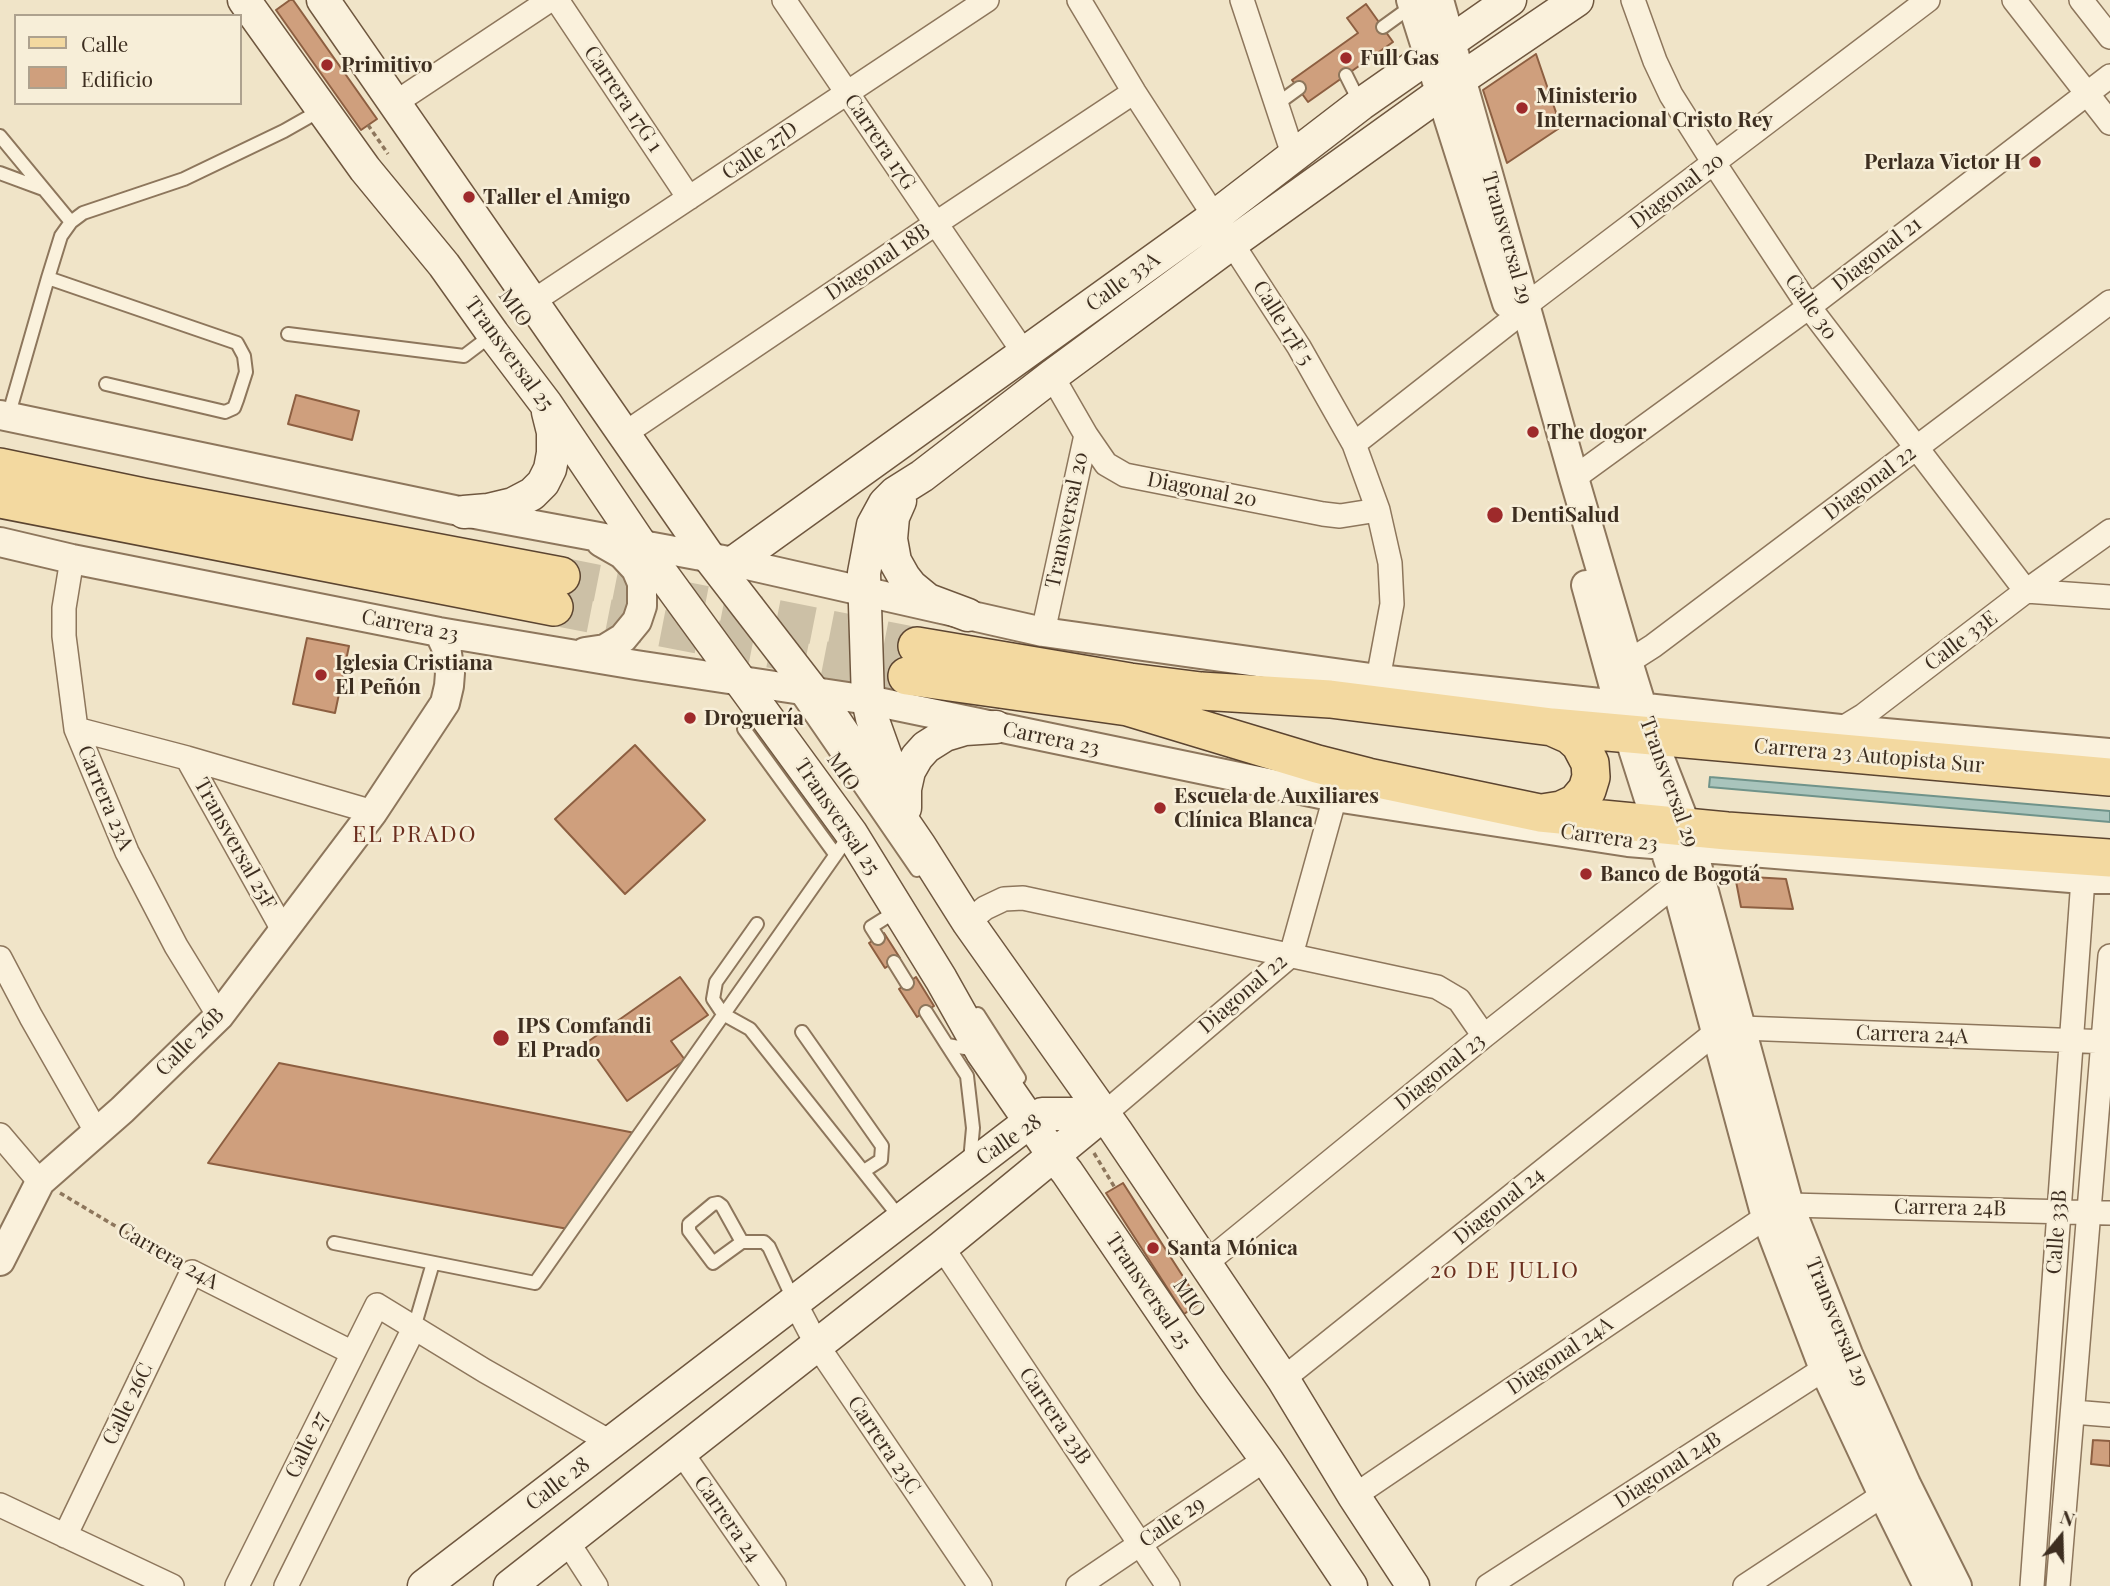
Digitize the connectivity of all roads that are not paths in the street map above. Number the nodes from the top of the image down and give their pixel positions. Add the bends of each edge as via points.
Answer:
1 (308, 0) edge
2 (323, 0) edge
3 (550, 0) edge
4 (557, 0) edge
5 (784, 0) edge
6 (987, 0) edge
7 (1079, 0) edge
8 (1242, 0) edge
9 (1510, 0) edge
10 (1577, 0) edge
11 (1633, 0) edge
12 (1928, 0) edge
13 (2014, 0) edge
14 (2081, 0) edge
15 (248, 2) edge
16 (1421, 2) edge
17 (1383, 27) dead end
18 (2110, 37) edge
19 (1439, 48) junction
20 (1346, 75) dead end
21 (2110, 76) edge
22 (368, 87) dead end
23 (1451, 87) junction
24 (1298, 88) dead end
25 (847, 92) junction
26 (1135, 92) junction
27 (2087, 92) junction
28 (395, 103) junction
29 (1277, 104) junction
30 (1361, 104) junction
31 (321, 110) junction
32 (2110, 123) edge
33 (0, 136) edge
34 (1293, 154) junction
35 (1714, 163) junction
36 (0, 173) edge
37 (44, 189) junction
38 (689, 198) junction
39 (1214, 217) junction
40 (71, 222) junction
41 (935, 224) junction
42 (1232, 243) junction
43 (490, 264) dead end
44 (48, 278) junction
45 (475, 287) dead end
46 (532, 302) junction
47 (2110, 302) edge
48 (1810, 307) junction
49 (1519, 313) junction
50 (288, 334) dead end
51 (493, 334) junction
52 (1024, 353) junction
53 (528, 359) dead end
54 (1052, 376) junction
55 (106, 384) dead end
56 (546, 404) junction
57 (4, 416) edge
58 (624, 434) junction
59 (1086, 435) junction
60 (1354, 443) junction
61 (1916, 449) junction
62 (0, 467) edge
63 (607, 471) dead end
64 (922, 476) junction
65 (1574, 478) junction
66 (0, 499) edge
67 (1378, 510) junction
68 (141, 511) junction
69 (464, 512) junction
70 (2110, 531) edge
71 (576, 533) junction
72 (0, 542) edge
73 (680, 552) junction
74 (72, 559) junction
75 (864, 591) junction
76 (2026, 591) junction
77 (558, 592) tunnel mouth
78 (2110, 597) edge
79 (968, 615) junction
80 (717, 627) dead end
81 (439, 632) junction
82 (1043, 632) junction
83 (754, 637) dead end
84 (558, 652) junction
85 (1628, 662) junction
86 (1378, 679) junction
87 (749, 682) junction
88 (798, 687) junction
89 (868, 700) junction
90 (1635, 721) junction
91 (996, 727) junction
92 (1552, 727) junction
93 (76, 729) junction
94 (744, 729) dead end
95 (1840, 729) junction
96 (1811, 751) junction
97 (2110, 753) edge
98 (187, 758) junction
99 (2110, 777) edge
100 (1335, 797) junction
101 (373, 812) junction
102 (905, 813) junction
103 (1541, 813) junction
104 (1675, 835) junction
105 (843, 844) junction
106 (920, 846) junction
107 (2101, 872) edge
108 (1676, 884) junction
109 (927, 885) dead end
110 (899, 910) junction
111 (968, 922) junction
112 (757, 924) dead end
113 (283, 930) junction
114 (878, 937) dead end
115 (1291, 955) junction
116 (2110, 956) edge
117 (0, 958) edge
118 (894, 962) dead end
119 (907, 983) dead end
120 (960, 986) dead end
121 (967, 998) dead end
122 (926, 1012) dead end
123 (723, 1014) junction
124 (219, 1016) junction
125 (1742, 1028) junction
126 (802, 1032) dead end
127 (1715, 1033) junction
128 (1484, 1036) junction
129 (2071, 1041) junction
130 (2107, 1041) edge
131 (947, 1045) junction
132 (982, 1052) junction
133 (1056, 1069) dead end
134 (1062, 1127) junction
135 (96, 1131) junction
136 (0, 1135) edge
137 (970, 1167) junction
138 (864, 1171) junction
139 (1085, 1175) dead end
140 (40, 1182) junction
141 (1136, 1183) dead end
142 (2059, 1210) junction
143 (1777, 1211) junction
144 (2100, 1212) edge
145 (901, 1219) junction
146 (742, 1242) junction
147 (334, 1243) dead end
148 (942, 1247) junction
149 (0, 1261) edge
150 (433, 1263) junction
151 (1206, 1263) junction
152 (192, 1272) joint
153 (794, 1301) junction
154 (414, 1328) junction
155 (817, 1345) junction
156 (353, 1353) junction
157 (1848, 1354) junction
158 (1824, 1369) junction
159 (1283, 1380) junction
160 (2073, 1412) junction
161 (2110, 1415) edge
162 (612, 1443) junction
163 (681, 1452) junction
164 (1266, 1459) junction
165 (1883, 1495) junction
166 (1354, 1496) junction
167 (0, 1505) edge
168 (65, 1536) junction
169 (567, 1541) junction
170 (1139, 1544) junction
171 (172, 1586) edge
172 (237, 1586) edge
173 (286, 1586) edge
174 (424, 1586) edge
175 (510, 1586) edge
176 (596, 1586) edge
177 (774, 1586) edge
178 (980, 1586) edge
179 (1078, 1586) edge
180 (1168, 1586) edge
181 (1351, 1586) edge
182 (1365, 1586) edge
183 (1413, 1586) edge
184 (1488, 1586) edge
185 (1745, 1586) edge
186 (1928, 1586) edge
187 (1956, 1586) edge
188 (2032, 1586) edge
189 (2058, 1586) edge

1 - 22 lane
2 - 28 main road, Transversal 25
3 - 28 street
4 - 38 street, Carrera 17G 1
5 - 25 street, Carrera 17G
6 - 25 street, Calle 27D
7 - 26 street, Calle 17F 5
8 - 29 street
9 - 19 main road, Calle 33A
10 - 23 main road, Calle 33A
11 - 35 street, Calle 30 via 1671,95
12 - 35 street, Diagonal 20
13 - 27 street
14 - 18 street
15 - 31 main road, Transversal 25
15 - 45 lane, MIO
16 - 17 lane
16 - 19 street, Transversal 29
19 - 23 street, Transversal 29
19 - 30 main road, Calle 33A
20 - 30 lane
21 - 27 street, Diagonal 21
23 - 42 main road, Calle 33A
23 - 49 street, Transversal 29
24 - 29 lane
25 - 38 street, Calle 27D
25 - 41 street, Carrera 17G
26 - 39 street, Calle 17F 5
26 - 41 street, Diagonal 18B
27 - 32 street
27 - 48 street, Diagonal 21
28 - 46 main road, Transversal 25
29 - 34 street
30 - 34 main road, Calle 33A
31 - 40 lane via 184,179
31 - 51 main road, Transversal 25
33 - 37 lane
34 - 39 main road, Calle 33A
35 - 48 street, Calle 30
35 - 49 street, Diagonal 20
36 - 37 lane
37 - 40 lane
38 - 46 street, Calle 27D
39 - 42 street, Calle 17F 5
39 - 52 main road, Calle 33A
40 - 44 lane via 61,236
41 - 52 street, Carrera 17G
41 - 58 street, Diagonal 18B
42 - 54 main road, Calle 33A
42 - 60 street, Calle 17F 5
43 - 73 lane, MIO
44 - 55 lane via 237,344 244,356 246,372 237,400 234,408 225,412
44 - 57 lane
46 - 58 main road, Transversal 25
47 - 61 street, Diagonal 22
48 - 61 street, Calle 30
48 - 65 street, Diagonal 21
49 - 60 street, Diagonal 20
49 - 65 street, Transversal 29
49 - 90 street, Transversal 29
50 - 51 lane via 464,356
51 - 56 main road, Transversal 25
52 - 73 main road, Calle 33A
53 - 63 lane, MIO
54 - 59 street, Transversal 20
54 - 64 main road, Calle 33A
56 - 69 main road via 554,445 543,483 532,495 513,504
56 - 73 main road, Transversal 25
57 - 69 street, Carrera 23
58 - 73 main road, Transversal 25
59 - 67 street, Diagonal 20 via 1106,464 1125,475 1323,514
59 - 82 street, Transversal 20
60 - 67 street, Calle 17F 5
61 - 76 street, Calle 30
61 - 85 street, Diagonal 22
62 - 68 main road
64 - 75 main road, Calle 33A via 895,493 877,516
64 - 79 main road via 906,491 893,517 895,561 919,593
65 - 85 street, Transversal 29
66 - 68 main road
67 - 86 street, Calle 17F 5 via 1390,563 1392,604
68 - 77 main road
69 - 71 street, Carrera 23
70 - 76 street, Calle 33E
71 - 73 street, Carrera 23
71 - 84 street via 627,558 640,577 642,606 628,634 612,646
72 - 74 street, Carrera 23
73 - 75 street, Carrera 23
73 - 83 lane, MIO
73 - 87 main road, Transversal 25
73 - 88 main road, Transversal 25
74 - 81 street, Carrera 23
74 - 93 street, Carrera 23A via 64,636
75 - 79 street, Carrera 23
75 - 89 main road, Transversal 25
76 - 78 street
76 - 95 street, Calle 33E
79 - 82 street, Carrera 23
80 - 87 lane, MIO
81 - 84 street, Carrera 23
81 - 101 street, Calle 26B via 450,673 444,703
82 - 86 street, Carrera 23
84 - 87 street, Carrera 23
85 - 90 street, Transversal 29
86 - 90 street, Carrera 23
87 - 88 street, Carrera 23
87 - 105 main road, Transversal 25
87 - 120 lane, MIO via 857,825
88 - 89 street, Carrera 23
88 - 106 main road, Transversal 25
88 - 109 lane, MIO
89 - 91 street, Carrera 23
89 - 102 main road, Transversal 25
90 - 92 main road, Carrera 23
90 - 95 street, Carrera 23 via 1672,710
90 - 96 main road, Carrera 23 Autopista Sur
90 - 104 street, Transversal 29
91 - 100 street, Carrera 23
91 - 102 main road via 952,733 920,753 906,780
92 - 103 main road via 1580,744 1591,777 1576,803
92 - 103 main road, Carrera 23 via 1330,699 1200,691 912,661 1128,707 1355,774
93 - 98 street
93 - 124 street, Carrera 23A via 127,852
94 - 105 lane
95 - 96 street, Calle 33E
95 - 97 street, Carrera 23
96 - 99 main road, Carrera 23 Autopista Sur
98 - 101 street
98 - 113 street, Transversal 25F
100 - 104 street, Carrera 23 via 1614,840
100 - 115 street, Diagonal 22
101 - 113 street, Calle 26B
102 - 106 main road, Transversal 25
103 - 104 main road, Carrera 23
104 - 107 main road via 1727,831
104 - 108 street, Transversal 29
104 - 125 street, Transversal 29 via 1696,862
105 - 110 main road, Transversal 25
105 - 123 lane
106 - 111 main road, Transversal 25
107 - 129 street, Calle 33B
108 - 127 street, Transversal 29
108 - 128 street, Diagonal 23
110 - 114 lane via 871,927
110 - 132 main road, Transversal 25
111 - 115 street via 1004,899 1023,898
111 - 134 main road, Transversal 25
112 - 123 lane via 716,982 713,999
113 - 124 street, Calle 26B
115 - 128 street via 1437,987 1459,1000
115 - 134 street, Diagonal 22
116 - 130 street, Calle 33B
117 - 135 street
118 - 119 lane
121 - 134 lane
122 - 131 lane
123 - 138 lane via 750,1029
123 - 150 lane via 535,1283
124 - 135 street, Calle 26B
125 - 127 street, Carrera 24A
125 - 129 street, Carrera 24A
125 - 143 street, Transversal 29
126 - 138 lane via 882,1146 881,1160
127 - 143 street, Transversal 29
127 - 159 street, Diagonal 24
128 - 151 street, Diagonal 23
129 - 130 street, Carrera 24A
129 - 142 street, Calle 33B
130 - 144 street, Calle 33B
131 - 132 lane
131 - 137 lane via 967,1076 973,1128
132 - 134 main road, Transversal 25
133 - 134 lane
134 - 137 main road, Calle 28
134 - 141 lane
134 - 148 main road, Calle 28
134 - 151 main road, Transversal 25
134 - 164 main road, Transversal 25 via 1067,1172
135 - 140 street, Calle 26B
136 - 140 street
137 - 145 main road, Calle 28
138 - 145 lane
139 - 182 lane, MIO
140 - 149 street, Calle 26B
142 - 143 street, Carrera 24B
142 - 144 street, Carrera 24B
142 - 188 street, Calle 33B
143 - 157 street, Transversal 29
143 - 158 street, Transversal 29
143 - 166 street, Diagonal 24A
144 - 160 street, Calle 33B
145 - 153 main road, Calle 28
146 - 146 lane via 713,1264 688,1231 689,1224 718,1203
146 - 153 lane via 764,1242 769,1247
147 - 150 lane
148 - 155 main road, Calle 28
148 - 170 street, Carrera 23B
150 - 154 lane
151 - 159 main road, Transversal 25
152 - 156 street, Carrera 24A
152 - 168 street, Calle 26C
153 - 155 street, Carrera 23C
153 - 162 main road, Calle 28
154 - 156 street, Calle 27 via 377,1305
154 - 162 street
154 - 173 street, Calle 27
155 - 163 main road, Calle 28
155 - 178 street, Carrera 23C
156 - 172 street, Calle 27
157 - 158 street, Diagonal 24B
157 - 187 street, Transversal 29
158 - 165 street, Transversal 29
158 - 184 street, Diagonal 24B
159 - 166 main road, Transversal 25
160 - 161 street
160 - 189 street, Calle 33B
162 - 174 main road, Calle 28
163 - 169 main road, Calle 28
163 - 177 street, Carrera 24
164 - 170 street, Calle 29
164 - 181 main road, Transversal 25
165 - 185 street
165 - 186 street, Transversal 29
166 - 183 main road, Transversal 25
167 - 168 street
168 - 171 street
169 - 175 main road, Calle 28
169 - 176 street
170 - 179 street, Calle 29
170 - 180 street, Carrera 23B

